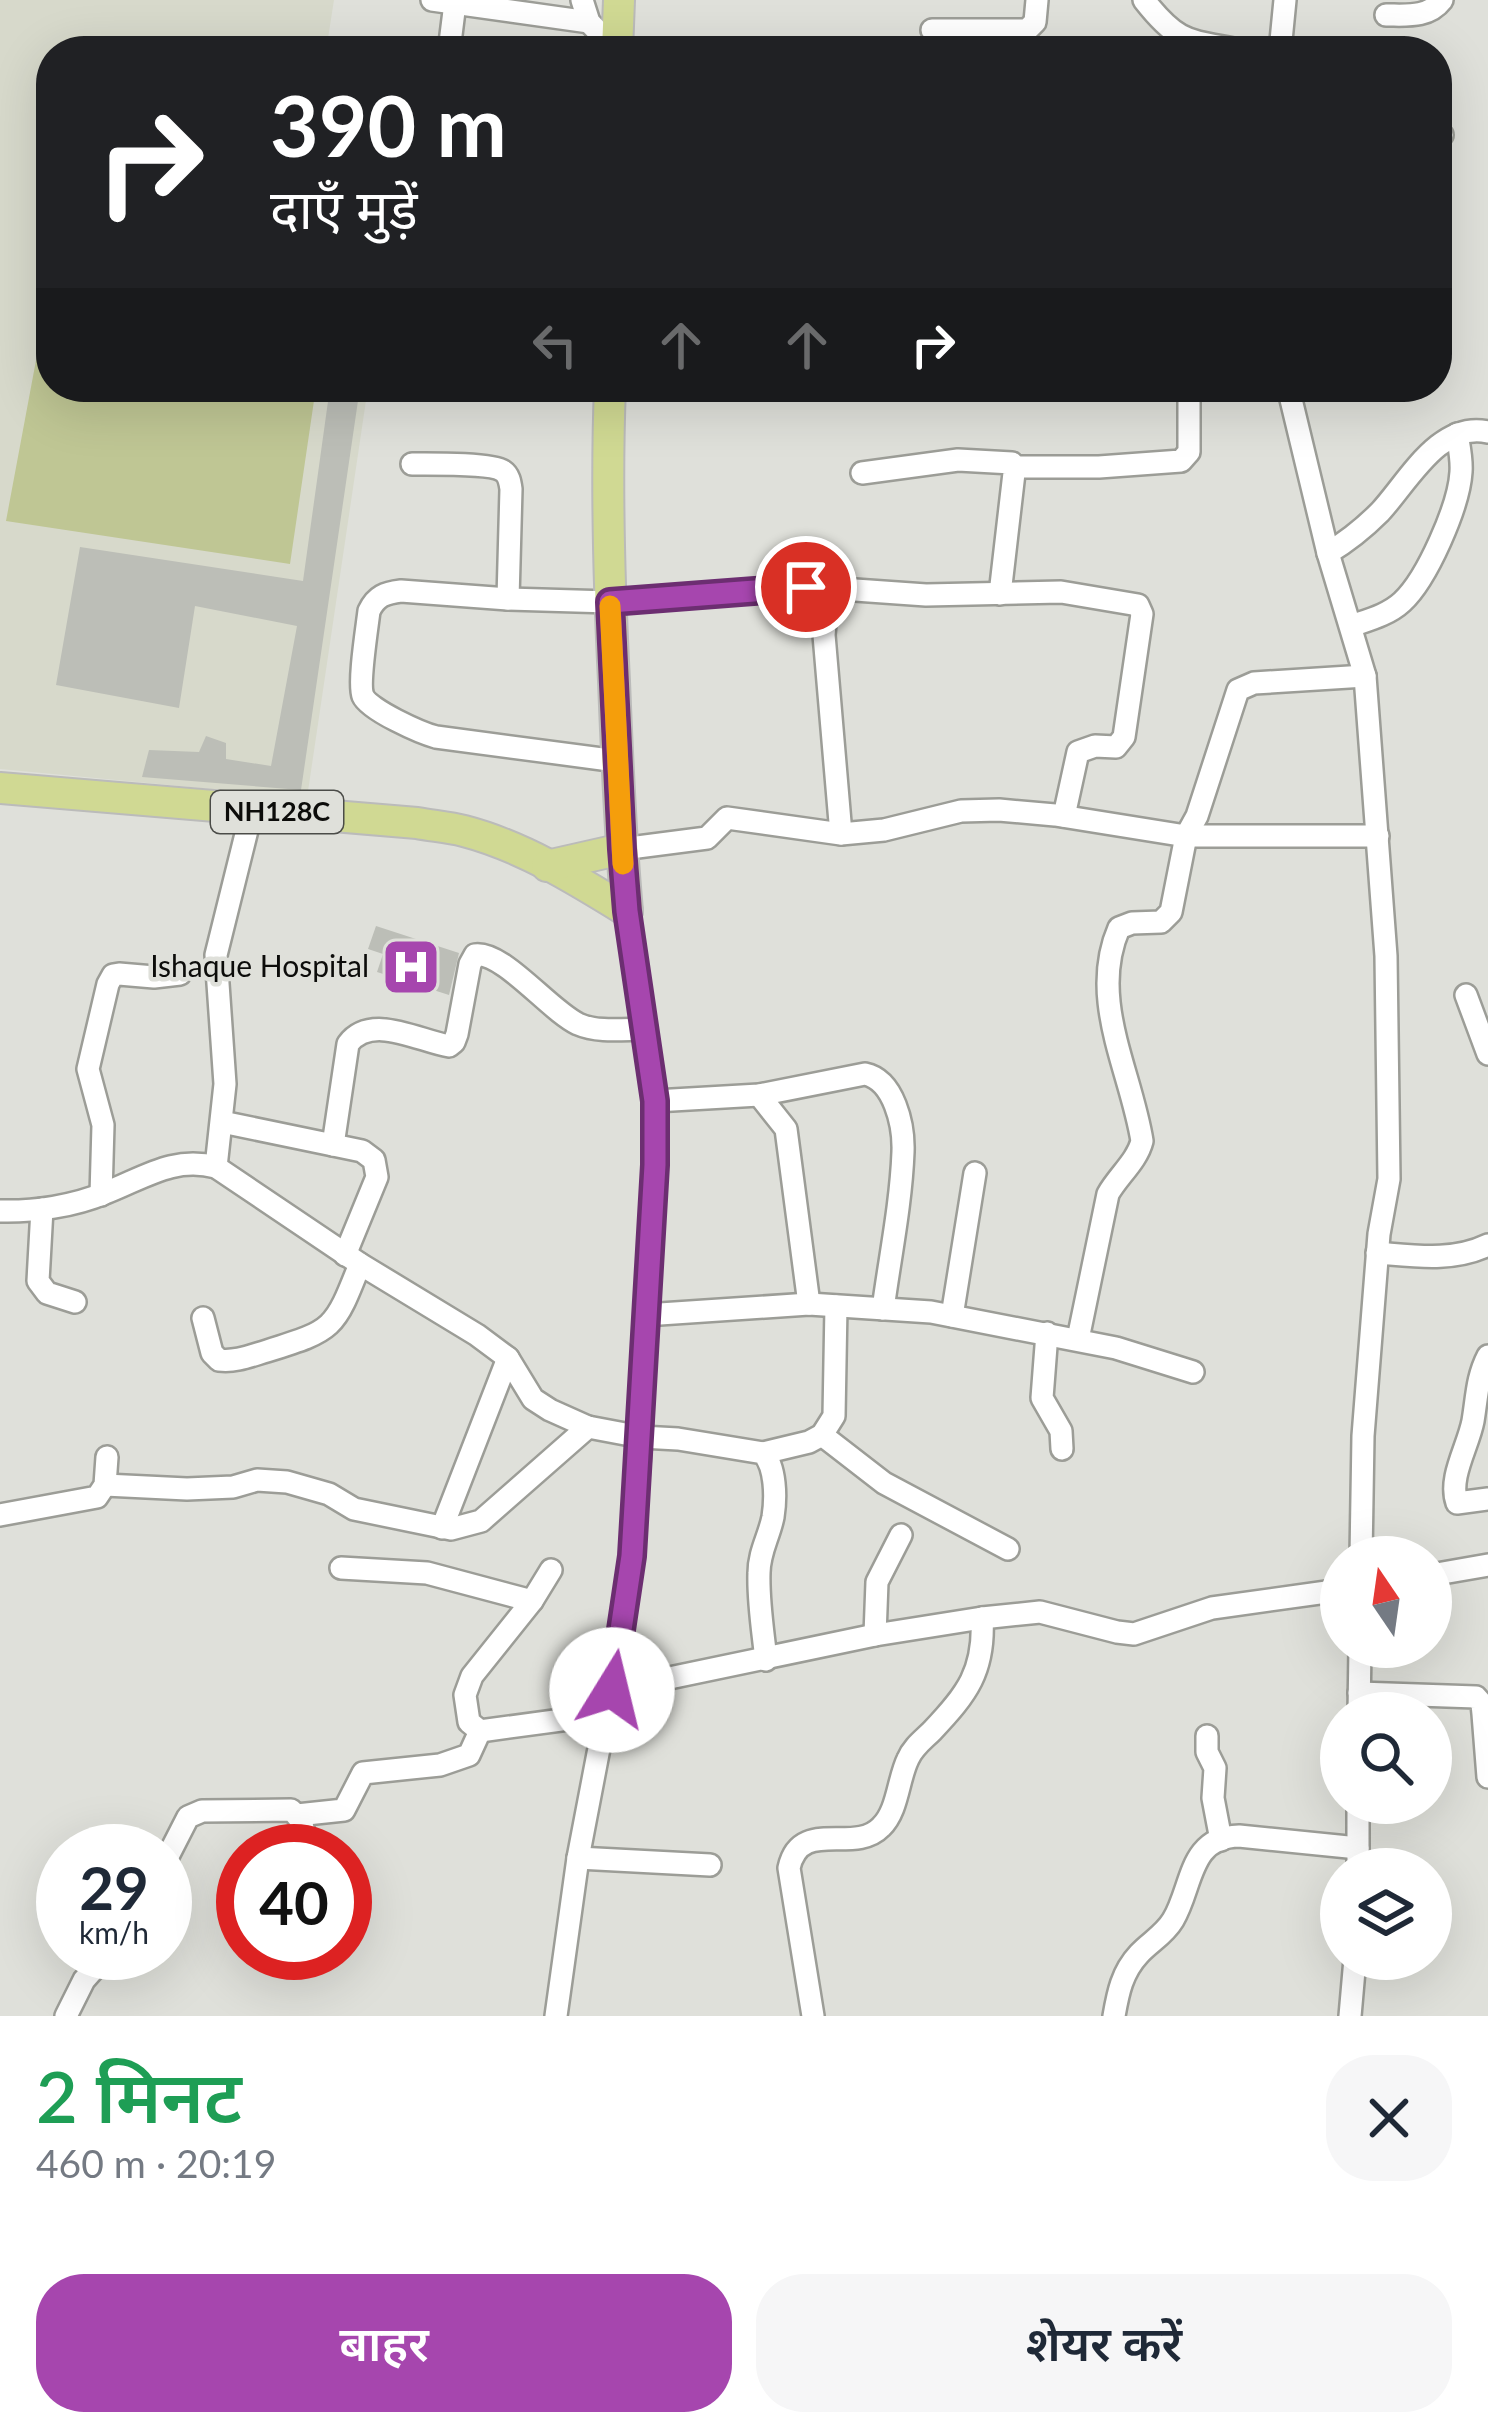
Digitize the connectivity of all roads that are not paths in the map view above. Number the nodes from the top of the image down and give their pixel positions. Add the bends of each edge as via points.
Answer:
1 (432, 0) edge
2 (619, 0) edge
3 (1037, 0) edge
4 (1144, 0) edge
5 (1285, 0) edge
6 (1442, 0) edge
7 (455, 3) junction
8 (586, 11) edge
9 (1386, 15) dead end
10 (932, 30) dead end
11 (451, 36) edge
12 (605, 36) edge
13 (617, 36) edge
14 (1178, 36) edge
15 (1281, 36) edge
16 (609, 402) edge
17 (1189, 402) edge
18 (1292, 402) edge
19 (1488, 432) edge
20 (1457, 434) junction
21 (412, 464) dead end
22 (1014, 467) junction
23 (862, 473) dead end
24 (1328, 553) junction
25 (834, 592) junction
26 (1000, 594) junction
27 (508, 599) junction
28 (610, 602) junction
29 (1351, 626) junction
30 (1365, 676) junction
31 (617, 761) junction
32 (0, 788) edge
33 (252, 810) junction
34 (1064, 816) junction
35 (841, 834) junction
36 (1186, 836) junction
37 (1378, 836) junction
38 (622, 849) junction
39 (547, 866) junction
40 (627, 911) junction
41 (180, 974) dead end
42 (1466, 995) dead end
43 (646, 1029) junction
44 (1488, 1054) edge
45 (759, 1095) junction
46 (655, 1101) junction
47 (222, 1122) junction
48 (333, 1145) junction
49 (216, 1167) junction
50 (975, 1174) dead end
51 (101, 1195) junction
52 (42, 1209) junction
53 (0, 1211) edge
54 (1488, 1245) edge
55 (1377, 1252) junction
56 (352, 1259) junction
57 (75, 1302) dead end
58 (808, 1304) junction
59 (836, 1306) junction
60 (883, 1309) junction
61 (645, 1315) junction
62 (952, 1316) junction
63 (203, 1318) dead end
64 (1047, 1333) junction
65 (1078, 1339) junction
66 (1488, 1356) edge
67 (508, 1358) junction
68 (1193, 1372) dead end
69 (588, 1427) junction
70 (822, 1436) junction
71 (641, 1437) junction
72 (1062, 1449) dead end
73 (763, 1453) junction
74 (107, 1457) dead end
75 (106, 1485) junction
76 (1488, 1499) edge
77 (0, 1515) edge
78 (442, 1528) junction
79 (902, 1535) dead end
80 (1361, 1536) edge
81 (1008, 1549) dead end
82 (1488, 1565) edge
83 (341, 1568) dead end
84 (551, 1570) dead end
85 (1452, 1571) edge
86 (1320, 1593) edge
87 (532, 1601) junction
88 (982, 1618) junction
89 (875, 1635) junction
90 (766, 1660) junction
91 (612, 1690) junction
92 (1452, 1697) edge
93 (606, 1714) junction
94 (480, 1731) junction
95 (1207, 1736) dead end
96 (1488, 1778) edge
97 (297, 1815) junction
98 (184, 1824) edge
99 (303, 1824) edge
100 (1221, 1840) junction
101 (1320, 1851) edge
102 (578, 1858) junction
103 (710, 1865) dead end
104 (85, 1980) edge
105 (1353, 1980) edge
106 (66, 2016) edge
107 (556, 2016) edge
108 (813, 2016) edge
109 (1114, 2016) edge
110 (1350, 2016) edge

1 - 7 street
2 - 13 highway
3 - 10 street via 1034,22 1020,32
4 - 14 street
5 - 15 street
6 - 9 street via 1424,14
7 - 8 street
7 - 11 street
8 - 12 street
16 - 28 highway
17 - 22 street via 1189,452 1181,461
18 - 24 street
19 - 20 street
20 - 24 street
20 - 29 street via 1457,495 1427,568 1399,605
21 - 27 street via 503,471 512,489
22 - 23 street via 958,460
22 - 26 street
24 - 29 street
25 - 26 street
25 - 28 street via 806,587
25 - 35 street via 824,635
26 - 34 street via 1061,592 1142,610 1124,737 1116,747 1078,752
27 - 28 street
27 - 31 street via 401,591 374,600 364,699 436,737
28 - 31 highway
29 - 30 street
30 - 36 street via 1238,690
30 - 37 street
31 - 38 highway
32 - 33 highway, NH128C
33 - 39 highway, NH128C via 465,831
33 - 47 street via 216,955
34 - 35 street via 962,811
34 - 36 street
35 - 38 street via 727,818 707,838
36 - 37 street
36 - 65 street via 1171,912 1162,922 1124,925 1114,940 1107,992 1142,1141 1108,1194
37 - 55 street via 1389,1179
38 - 39 highway
38 - 40 highway
39 - 40 highway, NH128C
40 - 43 street
41 - 51 street via 118,974 108,984 88,1069 103,1125
42 - 44 street
43 - 46 street
43 - 48 street via 579,1024 489,954 476,955 449,1046 381,1029 352,1037
45 - 46 street
45 - 58 street via 786,1129
45 - 60 street via 865,1074 884,1083 903,1148
46 - 61 street
47 - 48 street
47 - 49 street
48 - 56 street via 368,1154 377,1177
49 - 51 street via 193,1161
49 - 56 street
50 - 62 street
51 - 52 street
52 - 53 street
52 - 57 street via 38,1281
54 - 55 street via 1442,1257
55 - 80 street
56 - 63 street via 342,1309 318,1335 219,1360
56 - 67 street
58 - 59 street
58 - 61 street
59 - 60 street
59 - 70 street via 834,1416
60 - 62 street
61 - 71 street
62 - 64 street
64 - 65 street
64 - 72 street via 1042,1398
65 - 68 street
66 - 76 street via 1454,1498
67 - 69 street via 533,1399
67 - 78 street
69 - 71 street
69 - 78 street via 481,1521
70 - 73 street
70 - 81 street via 884,1483
71 - 73 street
71 - 91 street
73 - 90 street via 773,1476 773,1517 758,1571
74 - 75 street
75 - 77 street via 90,1500
75 - 78 street via 286,1482 354,1509
79 - 89 street via 877,1582
82 - 85 street
83 - 87 street via 427,1574
84 - 87 street
86 - 88 street via 1212,1608 1134,1634 1040,1612
87 - 94 street via 467,1686 465,1710
88 - 89 street
88 - 108 street via 973,1678 914,1748 881,1827 794,1850 789,1868
89 - 90 street
90 - 91 street
91 - 93 street
92 - 96 street via 1476,1696 1482,1704
93 - 94 street
93 - 102 street
94 - 97 street via 469,1755 363,1773 344,1810
95 - 100 street
97 - 98 street via 281,1808 195,1813
97 - 99 street
100 - 101 street
100 - 109 street via 1194,1863 1170,1925 1128,1967
102 - 103 street
102 - 107 street
104 - 106 street
105 - 110 street

